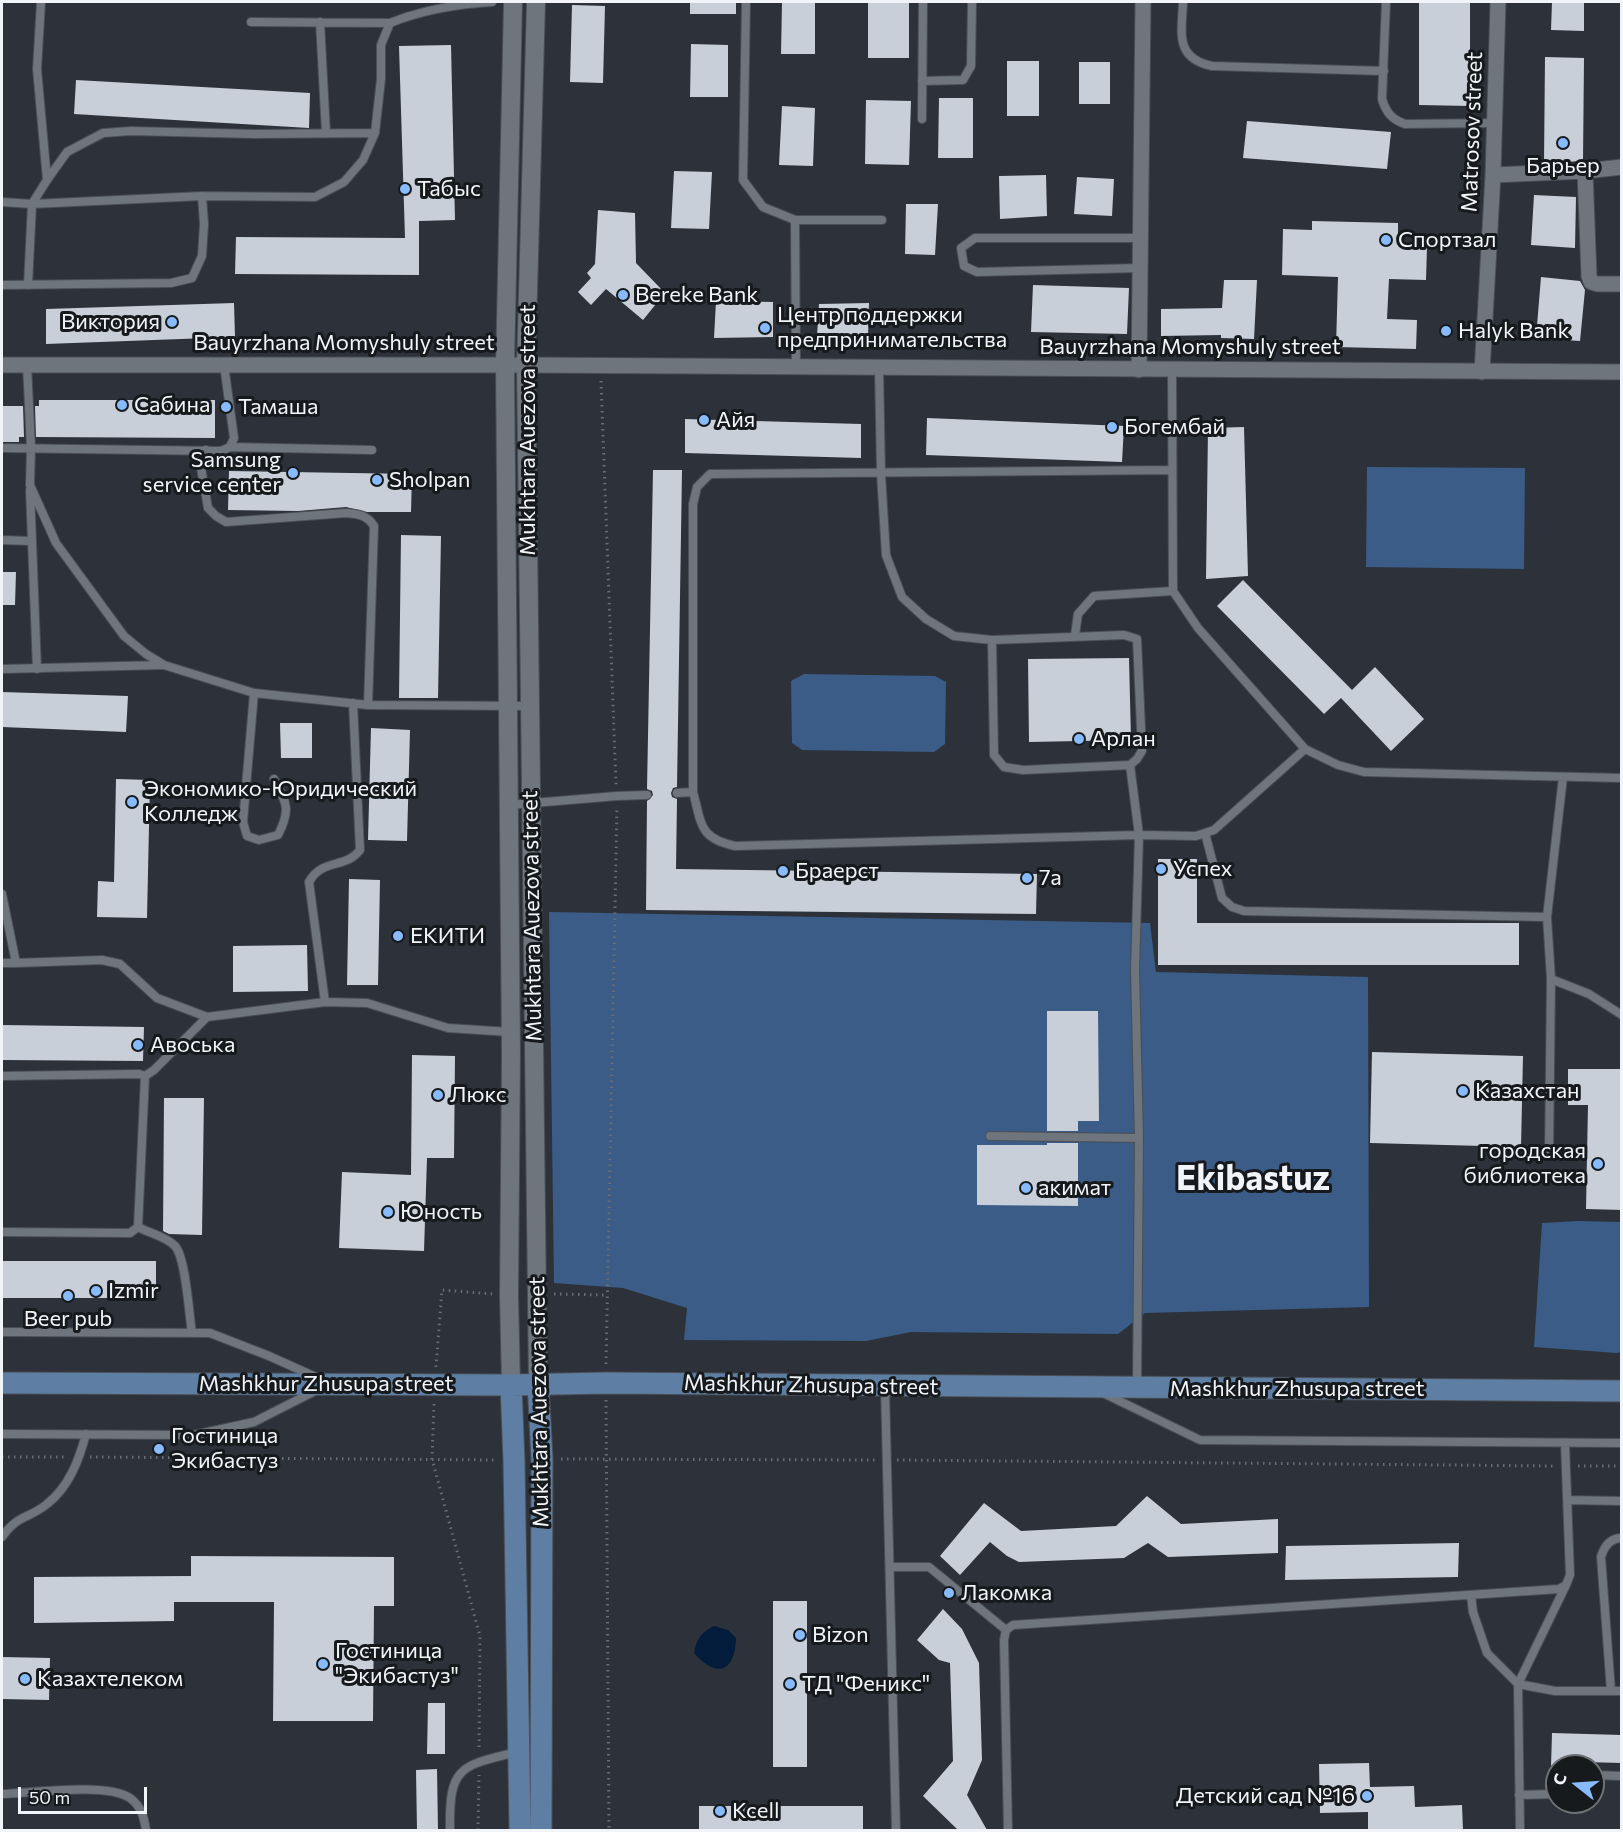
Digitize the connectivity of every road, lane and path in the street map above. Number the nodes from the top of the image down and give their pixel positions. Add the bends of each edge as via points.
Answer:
1 (41, 2) edge
2 (492, 2) edge
3 (513, 2) edge
4 (536, 2) edge
5 (746, 2) edge
6 (923, 2) edge
7 (972, 2) edge
8 (1143, 2) edge
9 (1184, 2) edge
10 (1386, 2) edge
11 (1498, 2) edge
12 (251, 22) dead end
13 (320, 22) junction
14 (390, 23) junction
15 (1384, 71) junction
16 (922, 81) junction
17 (922, 119) dead end
18 (1495, 123) junction
19 (326, 133) junction
20 (375, 133) junction
21 (1622, 167) edge
22 (1585, 171) junction
23 (1493, 175) junction
24 (47, 180) junction
25 (202, 196) junction
26 (2, 202) edge
27 (32, 204) junction
28 (795, 220) junction
29 (882, 220) dead end
30 (1140, 238) junction
31 (1140, 268) junction
32 (1622, 284) edge
33 (2, 285) edge
34 (28, 285) junction
35 (2, 365) edge
36 (27, 365) junction
37 (224, 365) junction
38 (526, 365) junction
39 (600, 365) junction
40 (506, 366) junction
41 (796, 367) junction
42 (879, 368) junction
43 (1139, 369) junction
44 (1172, 369) junction
45 (1482, 372) junction
46 (1622, 372) edge
47 (231, 447) junction
48 (2, 448) edge
49 (31, 448) junction
50 (206, 450) junction
51 (372, 450) dead end
52 (1172, 470) junction
53 (881, 474) junction
54 (30, 485) junction
55 (2, 540) edge
56 (31, 541) junction
57 (1173, 591) junction
58 (1075, 635) junction
59 (992, 639) junction
60 (164, 665) junction
61 (2, 669) edge
62 (37, 669) junction
63 (254, 693) junction
64 (353, 704) junction
65 (368, 705) junction
66 (508, 706) junction
67 (530, 706) junction
68 (1305, 749) junction
69 (1130, 765) junction
70 (1563, 777) junction
71 (1622, 778) edge
72 (274, 779) dead end
73 (693, 792) junction
74 (677, 793) dead end
75 (647, 795) dead end
76 (617, 796) junction
77 (531, 802) junction
78 (509, 805) junction
79 (1205, 833) junction
80 (1139, 835) junction
81 (2, 894) edge
82 (1547, 916) junction
83 (2, 963) edge
84 (16, 963) junction
85 (1551, 979) junction
86 (325, 1002) junction
87 (1622, 1016) edge
88 (207, 1017) junction
89 (511, 1032) junction
90 (2, 1076) edge
91 (145, 1076) junction
92 (990, 1136) dead end
93 (1139, 1138) junction
94 (1549, 1155) dead end
95 (138, 1227) junction
96 (2, 1232) edge
97 (442, 1290) dead end
98 (2, 1332) edge
99 (192, 1333) junction
100 (2, 1383) edge
101 (538, 1383) junction
102 (606, 1383) junction
103 (330, 1384) junction
104 (435, 1384) junction
105 (511, 1384) junction
106 (885, 1386) junction
107 (1090, 1388) junction
108 (1137, 1388) junction
109 (1622, 1391) edge
110 (2, 1434) edge
111 (86, 1434) junction
112 (1565, 1443) junction
113 (1622, 1443) edge
114 (2, 1457) edge
115 (80, 1457) junction
116 (608, 1458) junction
117 (432, 1459) junction
118 (542, 1459) junction
119 (888, 1460) junction
120 (514, 1461) junction
121 (1566, 1466) junction
122 (1622, 1466) edge
123 (1567, 1500) junction
124 (1622, 1501) edge
125 (2, 1537) edge
126 (1622, 1538) edge
127 (890, 1568) junction
128 (1566, 1585) junction
129 (1471, 1595) junction
130 (1006, 1630) junction
131 (1518, 1684) junction
132 (1611, 1691) junction
133 (1622, 1691) edge
134 (519, 1752) junction
135 (479, 1761) junction
136 (1605, 1775) edge
137 (1622, 1776) edge
138 (2, 1794) edge
139 (1545, 1794) edge
140 (1519, 1795) junction
141 (146, 1830) edge
142 (450, 1830) edge
143 (478, 1830) edge
144 (520, 1830) edge
145 (541, 1830) edge
146 (609, 1830) edge
147 (896, 1830) edge
148 (1008, 1830) edge
149 (1520, 1830) edge

1 - 24 lane via 37,69
2 - 14 lane via 414,13
3 - 40 street, Mukhtara Auezova street
4 - 38 street, Mukhtara Auezova street
5 - 28 lane via 743,180 763,207
6 - 16 lane
7 - 16 lane via 971,66 963,80
8 - 30 street
9 - 15 lane via 1181,38 1186,53 1200,63
10 - 15 lane
11 - 18 street, Matrosov street
12 - 13 lane
13 - 14 lane
13 - 19 lane
14 - 20 lane via 381,45
15 - 18 lane via 1382,99 1394,120 1405,124
16 - 17 lane
18 - 23 street, Matrosov street
19 - 20 lane
19 - 24 lane via 103,133 68,152
20 - 25 lane via 363,160 344,182 315,197
21 - 22 street
22 - 23 street
22 - 32 street via 1589,276 1597,284
23 - 45 street, Matrosov street
24 - 27 lane
25 - 27 lane
25 - 34 lane via 202,256 192,278 171,283
26 - 27 lane
27 - 34 lane
28 - 29 lane
28 - 41 lane
30 - 31 street
30 - 31 lane via 975,238 961,248 964,266 977,272
31 - 43 street
33 - 34 lane
35 - 36 street, Bauyrzhana Momyshuly street
36 - 37 street, Bauyrzhana Momyshuly street
36 - 49 lane
37 - 40 street, Bauyrzhana Momyshuly street
37 - 47 lane via 234,438
38 - 39 street, Bauyrzhana Momyshuly street
38 - 40 street, Bauyrzhana Momyshuly street
38 - 67 street, Mukhtara Auezova street
39 - 41 street, Bauyrzhana Momyshuly street
39 - 76 path
40 - 66 street, Mukhtara Auezova street
41 - 42 street, Bauyrzhana Momyshuly street
42 - 43 street, Bauyrzhana Momyshuly street
42 - 53 lane
43 - 44 street, Bauyrzhana Momyshuly street
44 - 45 street, Bauyrzhana Momyshuly street
44 - 52 lane
45 - 46 street, Bauyrzhana Momyshuly street
47 - 50 lane
47 - 51 lane
48 - 49 lane
49 - 50 lane
49 - 54 lane
50 - 65 lane via 201,468 208,508 226,522 346,513 369,518 374,526
52 - 53 lane
52 - 57 lane
53 - 59 lane via 886,555 902,597 926,619 954,636
53 - 73 lane via 710,474 697,487 693,504
54 - 56 lane
54 - 60 lane via 56,543 124,636
55 - 56 lane
56 - 62 lane
57 - 58 lane via 1094,596 1078,614
57 - 68 lane via 1198,628
58 - 59 lane
58 - 69 lane via 1124,635 1137,639 1142,751
59 - 69 lane via 994,755 1004,767 1023,770
60 - 62 lane
60 - 63 lane
61 - 62 lane
63 - 64 lane
63 - 72 lane via 243,822 248,836 259,840 278,835 287,818 286,801
64 - 65 lane
64 - 86 lane via 360,850 354,858 314,873 309,882
65 - 66 lane
66 - 67 lane
66 - 78 street, Mukhtara Auezova street
67 - 77 street, Mukhtara Auezova street
68 - 70 lane via 1364,772
68 - 79 lane via 1214,830
69 - 80 lane
70 - 71 lane
70 - 82 lane
73 - 74 lane
73 - 80 lane via 703,830 717,842 735,846
75 - 76 lane
76 - 77 lane
76 - 102 path
77 - 78 lane
77 - 101 street, Mukhtara Auezova street
78 - 89 street, Mukhtara Auezova street
79 - 80 lane
79 - 82 lane via 1222,898 1232,907 1244,910
80 - 93 lane via 1135,970
81 - 84 lane
82 - 85 lane
83 - 84 lane
84 - 88 lane via 102,960 120,964 157,998
85 - 87 lane via 1589,994
85 - 94 lane
86 - 88 lane
86 - 89 lane via 367,1003 448,1028
88 - 91 lane
89 - 105 street, Mukhtara Auezova street
90 - 91 lane
91 - 95 lane
92 - 93 lane
93 - 108 lane
95 - 96 lane via 130,1233
95 - 99 lane via 176,1246 183,1264
97 - 104 path
98 - 99 lane
99 - 103 lane via 210,1333
100 - 103 main road, Mashkhur Zhusupa street
101 - 102 main road, Mashkhur Zhusupa street
101 - 105 main road, Mashkhur Zhusupa street
101 - 118 main road, Mukhtara Auezova street
102 - 106 main road, Mashkhur Zhusupa street
102 - 116 path
103 - 104 main road, Mashkhur Zhusupa street
103 - 111 lane via 254,1422 194,1435
104 - 105 main road, Mashkhur Zhusupa street
104 - 117 path
105 - 120 main road, Mukhtara Auezova street
106 - 107 main road, Mashkhur Zhusupa street
106 - 119 lane
107 - 108 main road, Mashkhur Zhusupa street
107 - 112 lane via 1200,1440
108 - 109 main road, Mashkhur Zhusupa street
110 - 111 lane
111 - 115 lane
112 - 113 lane
112 - 121 lane
114 - 115 path
115 - 117 path
115 - 125 lane via 68,1481 47,1504 11,1523
116 - 118 path
116 - 119 path
116 - 146 path
117 - 120 path
117 - 135 path via 480,1636
118 - 145 main road, Mukhtara Auezova street
119 - 121 path
119 - 127 lane
120 - 134 main road, Mukhtara Auezova street
121 - 122 path
121 - 123 lane
123 - 124 lane
123 - 128 lane via 1570,1575
126 - 132 lane via 1607,1544 1601,1557
127 - 130 lane via 929,1567
127 - 147 lane
128 - 129 lane via 1559,1589
128 - 131 lane
129 - 130 lane via 1013,1625
129 - 131 lane via 1487,1653
130 - 148 lane
131 - 132 lane via 1555,1691
131 - 140 lane
132 - 133 lane
134 - 135 lane
134 - 144 main road, Mukhtara Auezova street
135 - 142 lane via 462,1771 453,1785
135 - 143 path
136 - 137 lane
138 - 141 lane via 116,1791 144,1814
139 - 140 lane
140 - 149 lane

